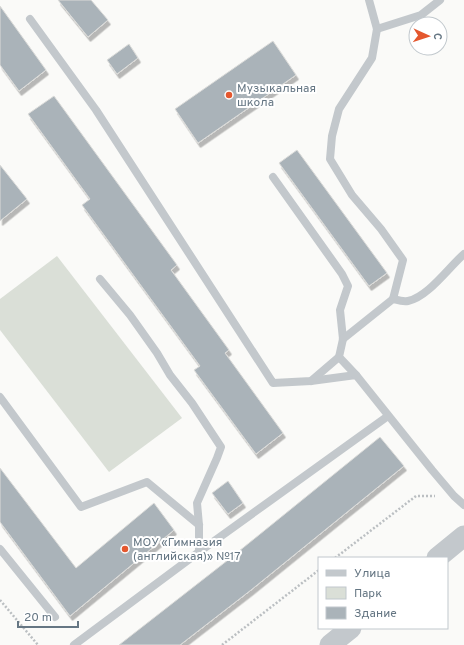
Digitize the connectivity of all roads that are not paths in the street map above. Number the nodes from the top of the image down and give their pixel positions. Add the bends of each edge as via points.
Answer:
1 (370, 0) edge
2 (440, 0) edge
3 (30, 19) dead end
4 (377, 29) junction
5 (272, 177) dead end
6 (464, 254) edge
7 (100, 279) dead end
8 (392, 299) junction
9 (343, 339) junction
10 (339, 356) junction
11 (356, 375) junction
12 (311, 381) junction
13 (0, 396) edge
14 (388, 416) junction
15 (464, 505) edge
16 (199, 526) junction
17 (464, 536) edge
18 (0, 549) edge
19 (199, 552) junction
20 (438, 557) edge
21 (55, 617) dead end
22 (350, 629) edge
23 (74, 645) edge
24 (330, 645) edge

1 - 4 lane
2 - 4 lane via 421,15
3 - 12 lane via 96,110 274,383
4 - 8 lane via 372,58 339,109 332,136 330,159 352,195 403,260
5 - 9 lane via 348,286 340,310
6 - 8 lane via 418,298 406,302
7 - 16 lane via 130,315 221,447 197,503
8 - 9 lane
9 - 10 lane
10 - 11 lane
10 - 12 lane
11 - 12 lane
11 - 14 lane
13 - 16 lane via 81,507 147,482
14 - 15 lane
14 - 19 lane
16 - 19 lane
17 - 20 street
18 - 21 lane
19 - 23 lane
22 - 24 street

